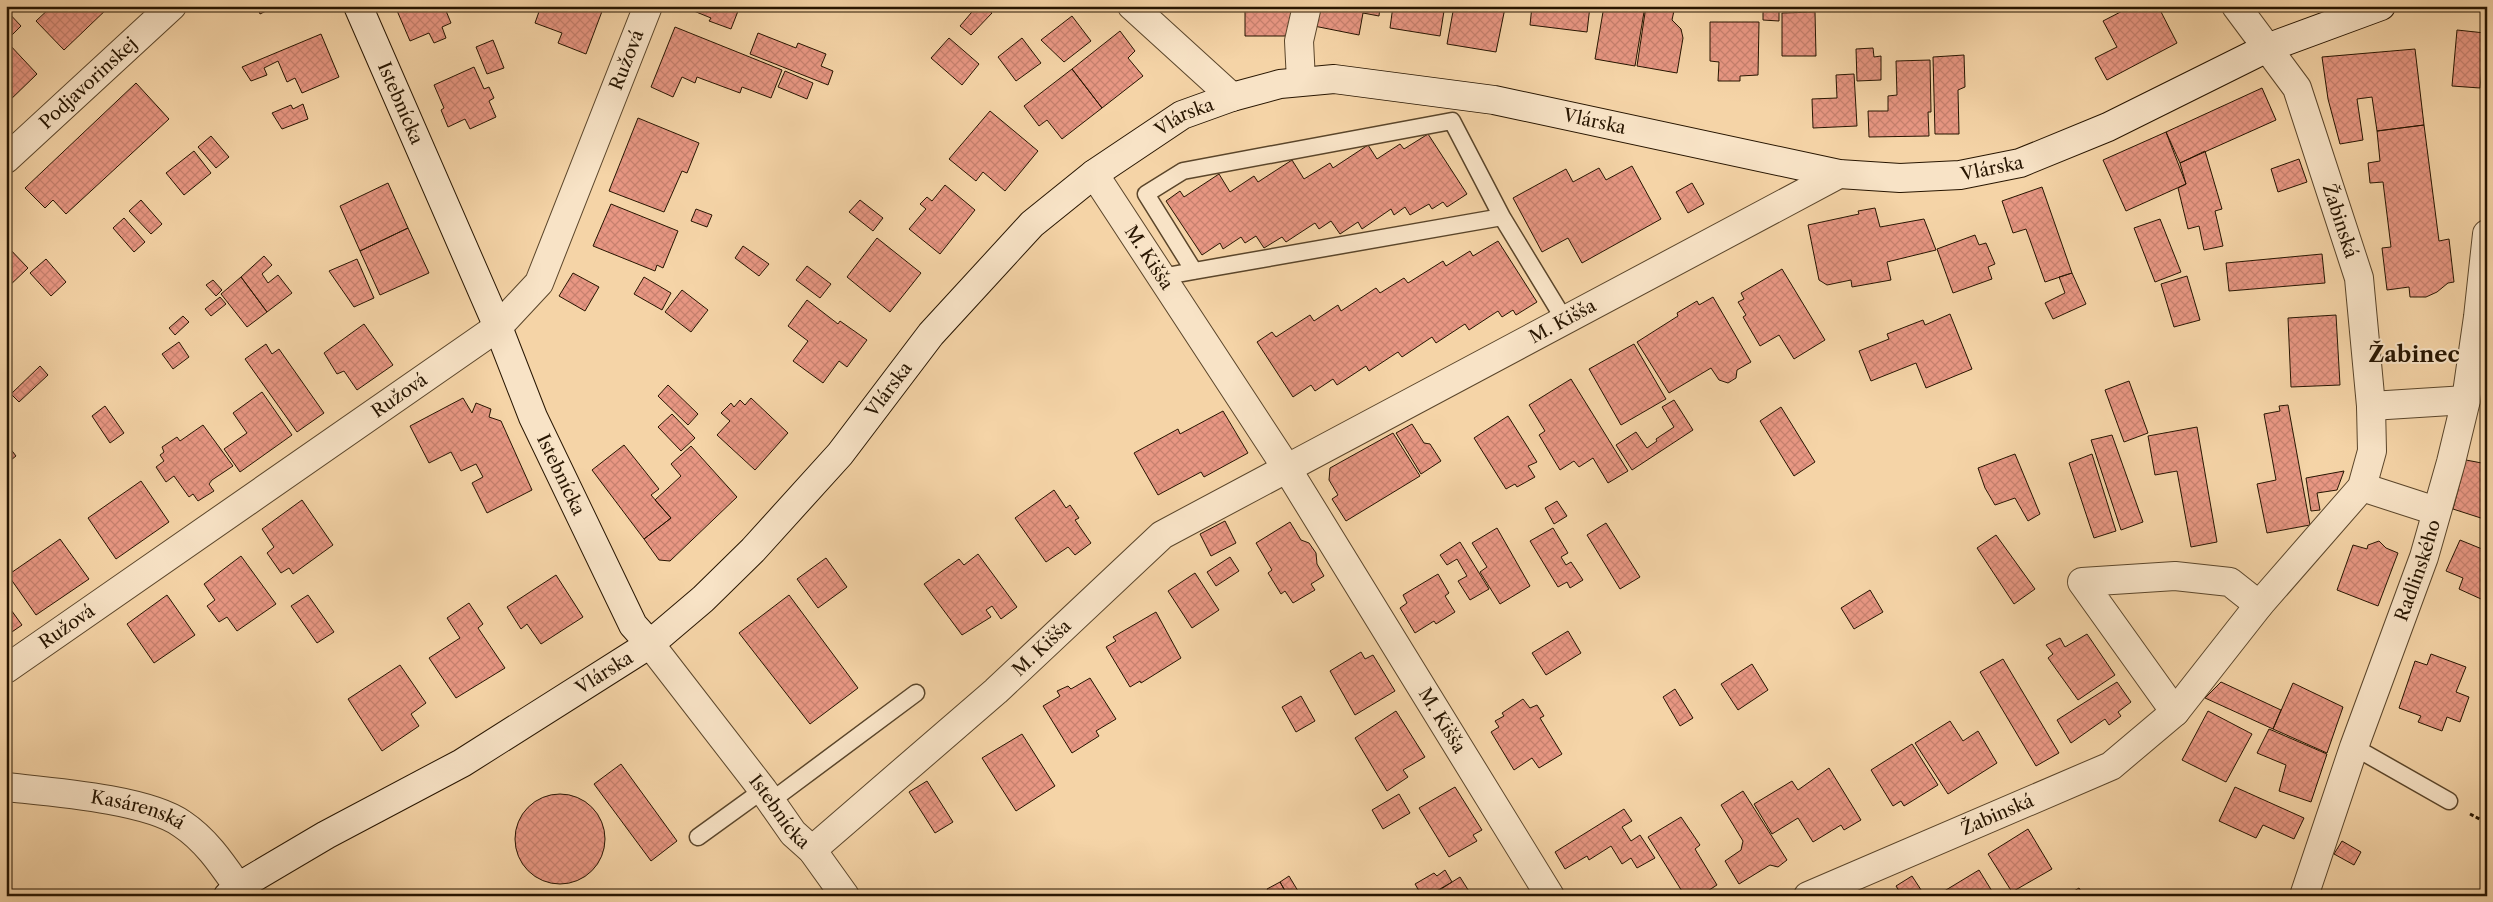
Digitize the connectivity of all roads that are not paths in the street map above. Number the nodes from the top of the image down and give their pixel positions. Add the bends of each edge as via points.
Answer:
1 (172, 6) edge
2 (358, 6) edge
3 (648, 6) edge
4 (1132, 6) edge
5 (1307, 6) edge
6 (2236, 6) edge
7 (2381, 6) edge
8 (2268, 48) junction
9 (1301, 81) junction
10 (1232, 97) junction
11 (6, 160) edge
12 (1094, 174) junction
13 (1838, 174) junction
14 (1502, 217) junction
15 (2487, 234) edge
16 (1194, 272) junction
17 (1161, 277) junction
18 (1564, 320) junction
19 (498, 327) junction
20 (2466, 400) junction
21 (2371, 406) junction
22 (1286, 467) junction
23 (2362, 487) junction
24 (2436, 511) junction
25 (2259, 605) junction
26 (650, 644) junction
27 (6, 669) edge
28 (916, 693) dead end
29 (2175, 712) junction
30 (2354, 747) junction
31 (6, 787) edge
32 (767, 795) junction
33 (2449, 801) dead end
34 (698, 837) dead end
35 (812, 850) junction
36 (233, 891) edge
37 (845, 896) edge
38 (1550, 896) edge
39 (1808, 896) edge
40 (2304, 896) edge

1 - 11 street, Podjavorinskej
2 - 19 street, Istebnícka
3 - 19 street, Ružová via 539,283
4 - 10 street
5 - 9 street via 1299,41
6 - 8 street, Žabinská
7 - 8 street, Vlárska
8 - 13 street, Vlárska via 2108,127 2020,163 1960,175 1900,178
8 - 21 street, Žabinská via 2297,88 2359,278
9 - 10 street, Vlárska
9 - 13 street, Vlárska via 1334,79 1494,100
10 - 12 street, Vlárska via 1182,115
12 - 17 street, M. Kišša
12 - 26 street, Vlárska via 1032,224 931,334 833,462 703,599
13 - 18 street, M. Kišša
14 - 16 lane
14 - 16 lane via 1452,121 1183,171 1146,194
14 - 18 lane
15 - 20 street, Radlinského
16 - 17 lane
17 - 22 street, M. Kišša
18 - 22 street, M. Kišša
19 - 26 street, Istebnícka via 533,417 633,625
19 - 27 street, Ružová
20 - 21 street
20 - 24 street, Radlinského
21 - 23 street, Žabinská via 2372,451
22 - 35 street, M. Kišša via 1162,534 996,690
22 - 38 street, M. Kišša
23 - 24 street
23 - 25 street, Žabinská
24 - 30 street, Radlinského via 2424,557
25 - 29 street, Žabinská
25 - 29 street via 2230,582 2175,576 2082,582
26 - 32 street, Istebnícka
26 - 36 street, Vlárska via 462,763 326,835
28 - 32 lane
29 - 39 street, Žabinská via 2111,766
30 - 33 lane
30 - 40 street, Radlinského
31 - 36 street, Kasárenská via 121,803 181,823 205,843
32 - 34 lane
32 - 35 street, Istebnícka via 793,833
35 - 37 street, Istebnícka

